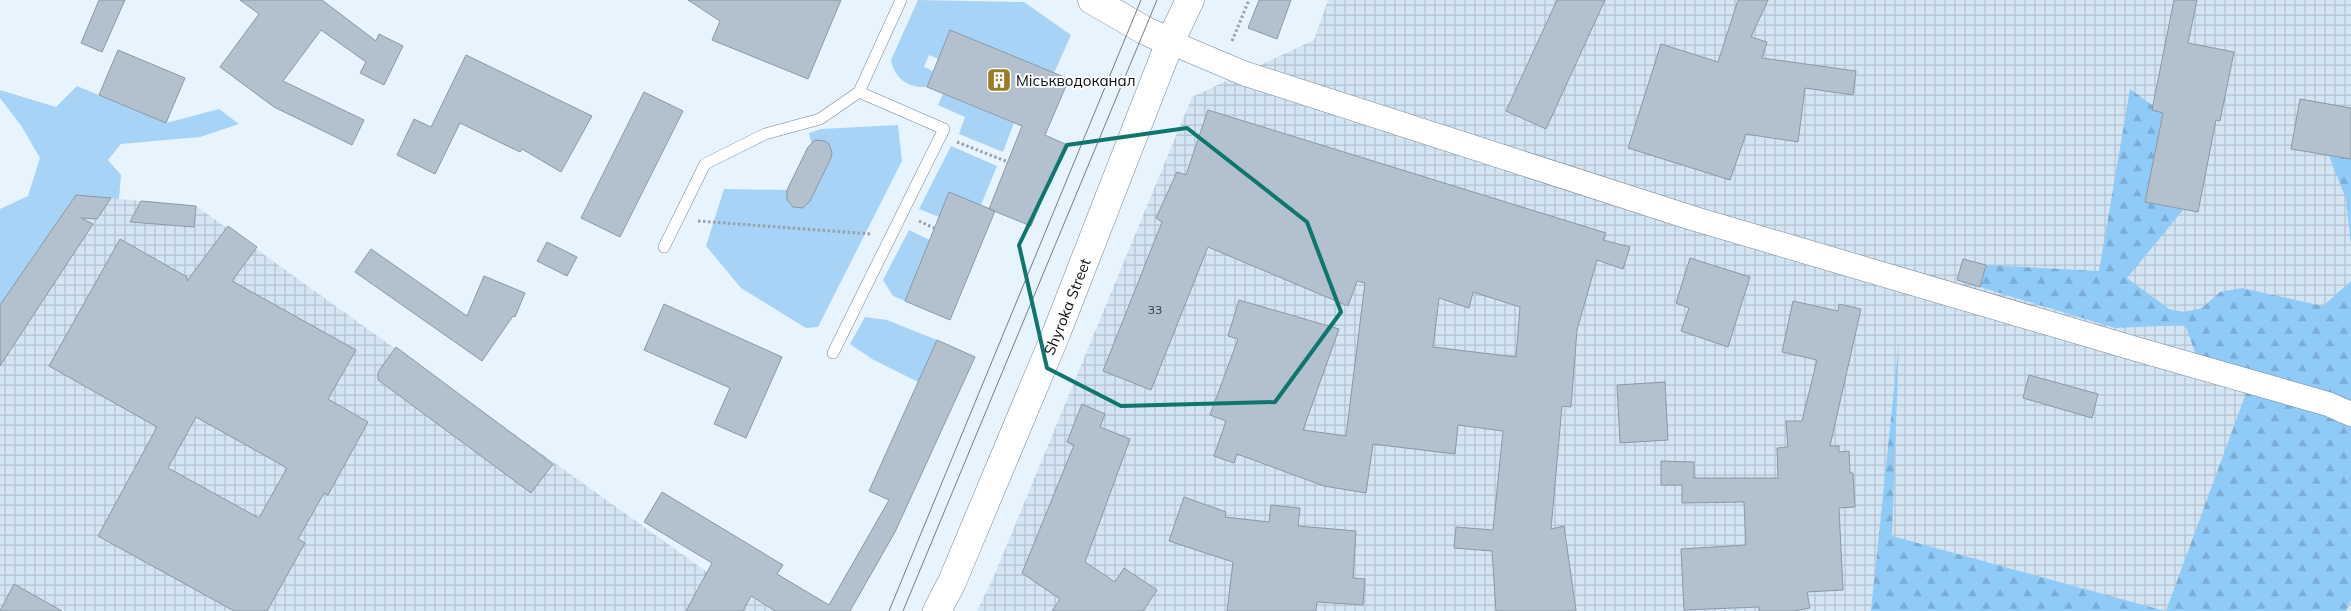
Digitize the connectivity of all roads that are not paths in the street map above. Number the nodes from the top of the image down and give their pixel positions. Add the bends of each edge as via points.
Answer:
1 (901, 0) edge
2 (1092, 0) edge
3 (1190, 0) edge
4 (1170, 42) junction
5 (859, 92) junction
6 (664, 247) dead end
7 (833, 353) dead end
8 (2351, 414) edge
9 (937, 611) edge

1 - 5 lane
2 - 4 street
3 - 4 street, Shyroka Street
4 - 8 street via 1243,73 1692,218 2328,404
4 - 9 street, Shyroka Street via 1056,334
5 - 6 lane via 820,118 765,134 705,164
5 - 7 lane via 944,129

